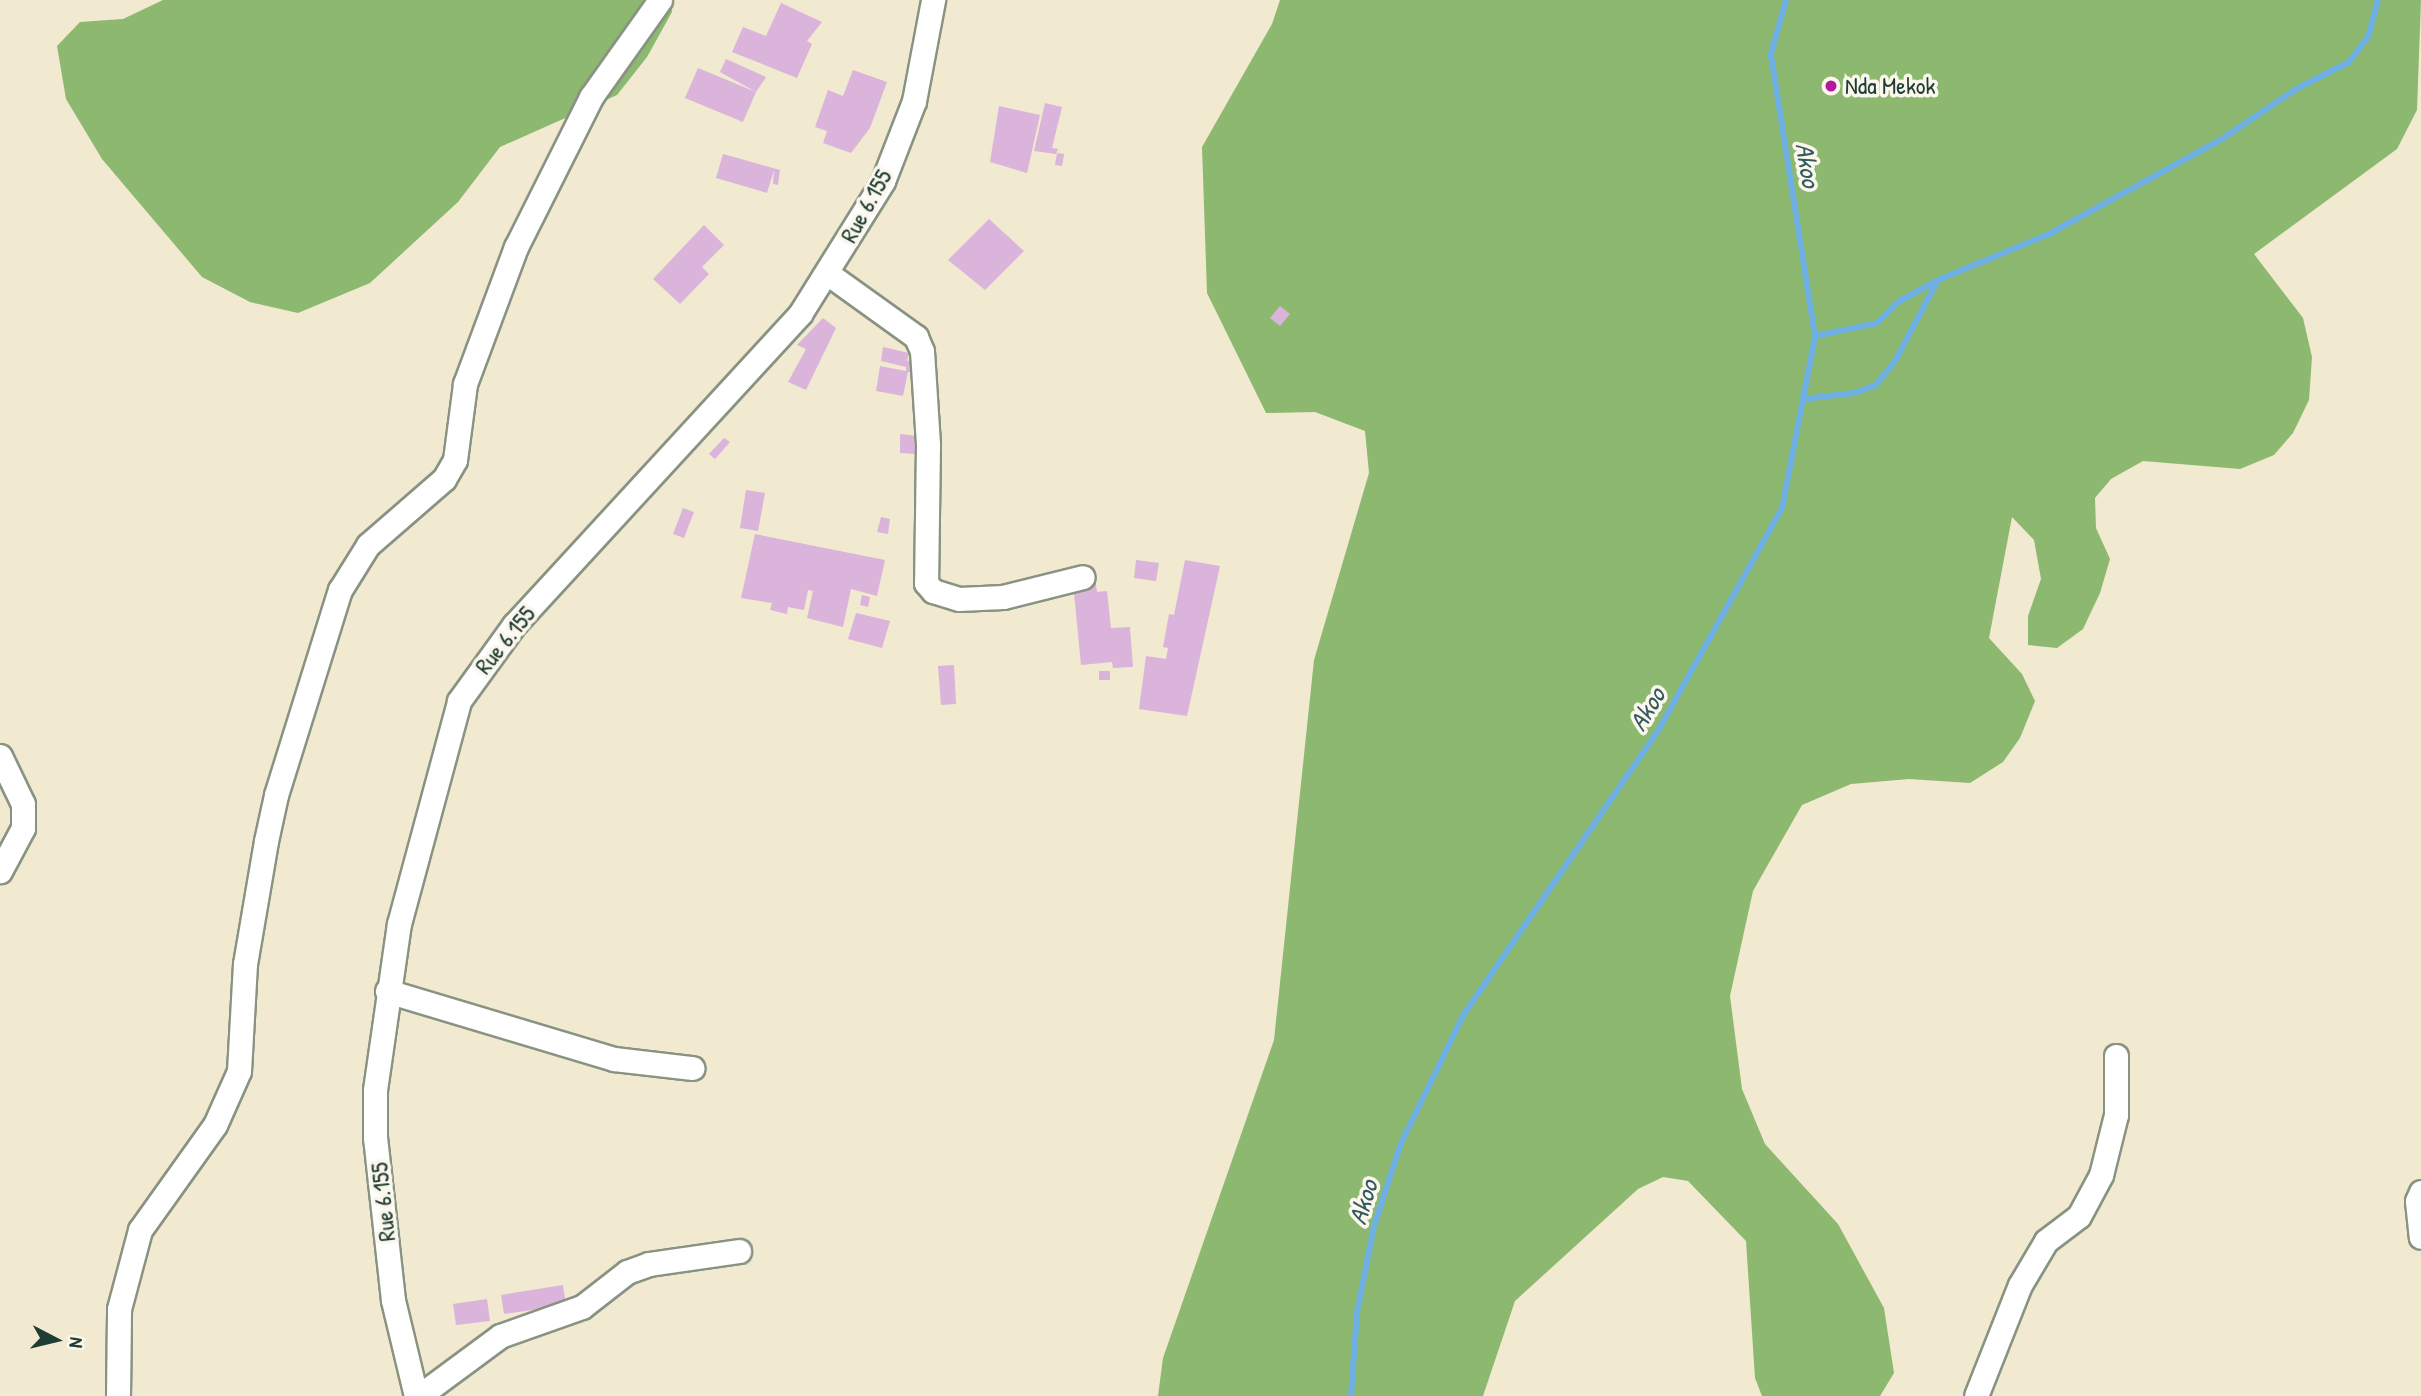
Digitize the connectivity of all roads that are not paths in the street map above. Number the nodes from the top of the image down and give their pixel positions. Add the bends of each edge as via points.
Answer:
1 (660, 0) edge
2 (933, 0) edge
3 (827, 273) junction
4 (1083, 577) dead end
5 (0, 756) edge
6 (0, 871) edge
7 (387, 991) junction
8 (2116, 1056) dead end
9 (692, 1068) dead end
10 (2421, 1192) edge
11 (2421, 1237) edge
12 (739, 1251) dead end
13 (118, 1396) edge
14 (417, 1396) edge
15 (1976, 1396) edge

1 - 13 street via 591,97 516,247 465,384 455,460 444,479 368,545 340,590 266,841 245,964 239,1071 215,1125 140,1230 119,1310
2 - 3 street, Rue 6.155 via 925,59 898,146 867,211
3 - 4 street via 916,337 922,351 928,445 926,583 933,591 959,599 1003,597
3 - 7 street, Rue 6.155 via 768,353 514,625 459,701 428,804
5 - 6 street via 23,804 23,828
7 - 9 street via 614,1059
7 - 14 street, Rue 6.155 via 375,1090 375,1138 393,1300
8 - 15 street via 2116,1115 2101,1175 2079,1216 2046,1241 2020,1284
10 - 11 street via 2417,1201
12 - 14 street via 649,1264 626,1272 582,1307 500,1336

